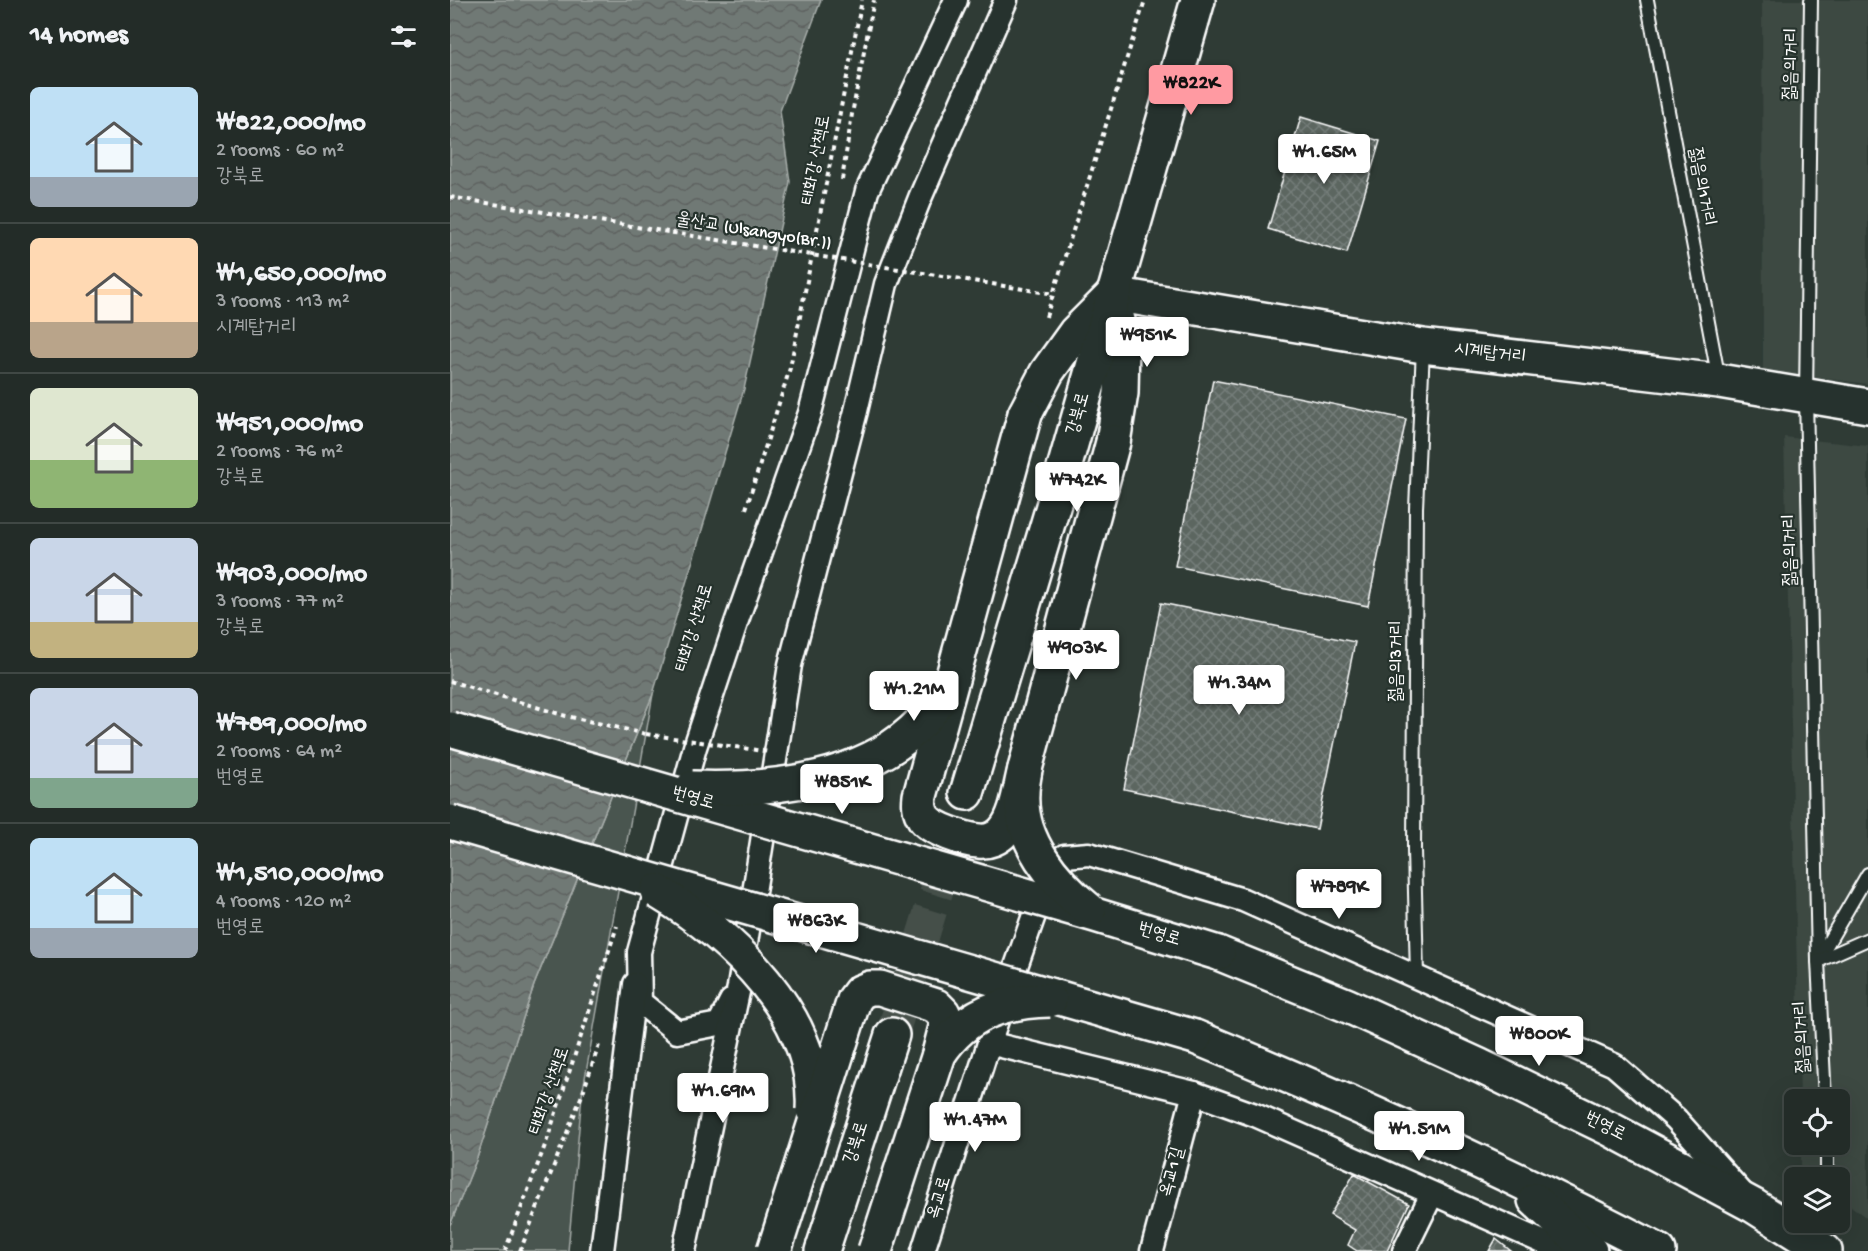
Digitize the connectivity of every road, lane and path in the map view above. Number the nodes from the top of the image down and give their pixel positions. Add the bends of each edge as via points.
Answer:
1 (862, 0) edge
2 (956, 0) edge
3 (1006, 0) edge
4 (1145, 0) edge
5 (1198, 0) edge
6 (1647, 0) edge
7 (1811, 0) edge
8 (450, 197) edge
9 (1113, 294) junction
10 (1423, 346) junction
11 (1719, 381) junction
12 (1806, 397) junction
13 (1868, 406) edge
14 (744, 515) dead end
15 (953, 677) junction
16 (450, 681) edge
17 (450, 729) edge
18 (678, 729) dead end
19 (674, 741) dead end
20 (781, 754) dead end
21 (1025, 770) junction
22 (652, 787) junction
23 (967, 793) tunnel mouth
24 (450, 822) edge
25 (628, 873) junction
26 (1868, 874) edge
27 (1095, 915) junction
28 (618, 921) dead end
29 (1868, 939) edge
30 (639, 952) junction
31 (1818, 961) junction
32 (1416, 977) junction
33 (739, 987) junction
34 (1070, 1000) junction
35 (892, 1035) tunnel mouth
36 (989, 1043) junction
37 (939, 1054) junction
38 (1824, 1089) edge
39 (1194, 1093) junction
40 (812, 1131) junction
41 (1502, 1172) junction
42 (1431, 1194) junction
43 (1754, 1206) junction
44 (1820, 1244) edge
45 (504, 1251) edge
46 (602, 1251) edge
47 (668, 1251) edge
48 (684, 1251) edge
49 (774, 1251) edge
50 (822, 1251) edge
51 (875, 1251) edge
52 (923, 1251) edge
53 (1152, 1251) edge
54 (1404, 1251) edge
55 (1563, 1251) edge
56 (1590, 1251) edge
57 (1659, 1251) edge

1 - 14 path, 태화강 산책로 via 790,368
2 - 30 street via 867,191 810,413 695,747
3 - 33 street via 886,284 790,665
4 - 8 path, 울산교 (Ulsangyo(Br.)), bridge via 1054,294
5 - 9 main road, 강북로
6 - 11 lane, 젊음의1거리
7 - 12 lane, 젊음의거리
9 - 10 main road, 시계탑거리
9 - 15 main road, bridge via 1075,333 1047,372 1025,414
9 - 21 main road, bridge via 1122,342 1121,393 1113,442
9 - 23 main road, 강북로
10 - 11 main road, 시계탑거리
10 - 32 lane, 젊음의3거리 via 1416,519
11 - 12 main road, 시계탑거리
12 - 13 main road, 시계탑거리
12 - 31 lane, 젊음의거리
15 - 21 main road, bridge via 920,796 919,809 925,820 936,828 980,842 991,840 1003,832 1010,820
15 - 22 main road, bridge via 924,719 901,740 877,757 849,768 789,783 704,789
16 - 20 path, bridge via 566,716 646,734
17 - 22 main road, 번영로, bridge
18 - 19 path
21 - 27 main road, bridge via 1022,794 1031,838 1057,880
22 - 27 main road, 번영로, bridge
24 - 25 main road, bridge
25 - 34 main road, bridge
25 - 40 main road, bridge via 701,921 771,989 787,1012 811,1071
26 - 31 lane
27 - 43 main road, 번영로, bridge via 1218,953 1346,1005 1612,1130
28 - 45 path, 태화강 산책로 via 548,1140
29 - 31 lane
30 - 33 street via 640,1002 677,1032 719,1024
30 - 46 street
31 - 38 lane, 젊음의거리
32 - 36 street, 옥교로 via 1243,900 1089,854 1064,856 1051,867
32 - 43 street, 옥교로 via 1614,1065 1676,1119
33 - 47 street
33 - 48 street
34 - 37 main road, bridge via 1025,1000 992,1009 967,1022
34 - 41 main road, bridge via 1196,1036
35 - 50 main road, 강북로
36 - 39 street
36 - 52 street, 옥교로
37 - 40 main road, bridge via 946,1023 936,1006 880,988 860,992 854,1000
37 - 51 main road, bridge
39 - 42 street via 1255,1115
39 - 53 street, 옥교1길
40 - 49 main road, bridge
41 - 56 main road
41 - 57 main road
42 - 54 street
42 - 55 street
43 - 44 main road, 번영로

